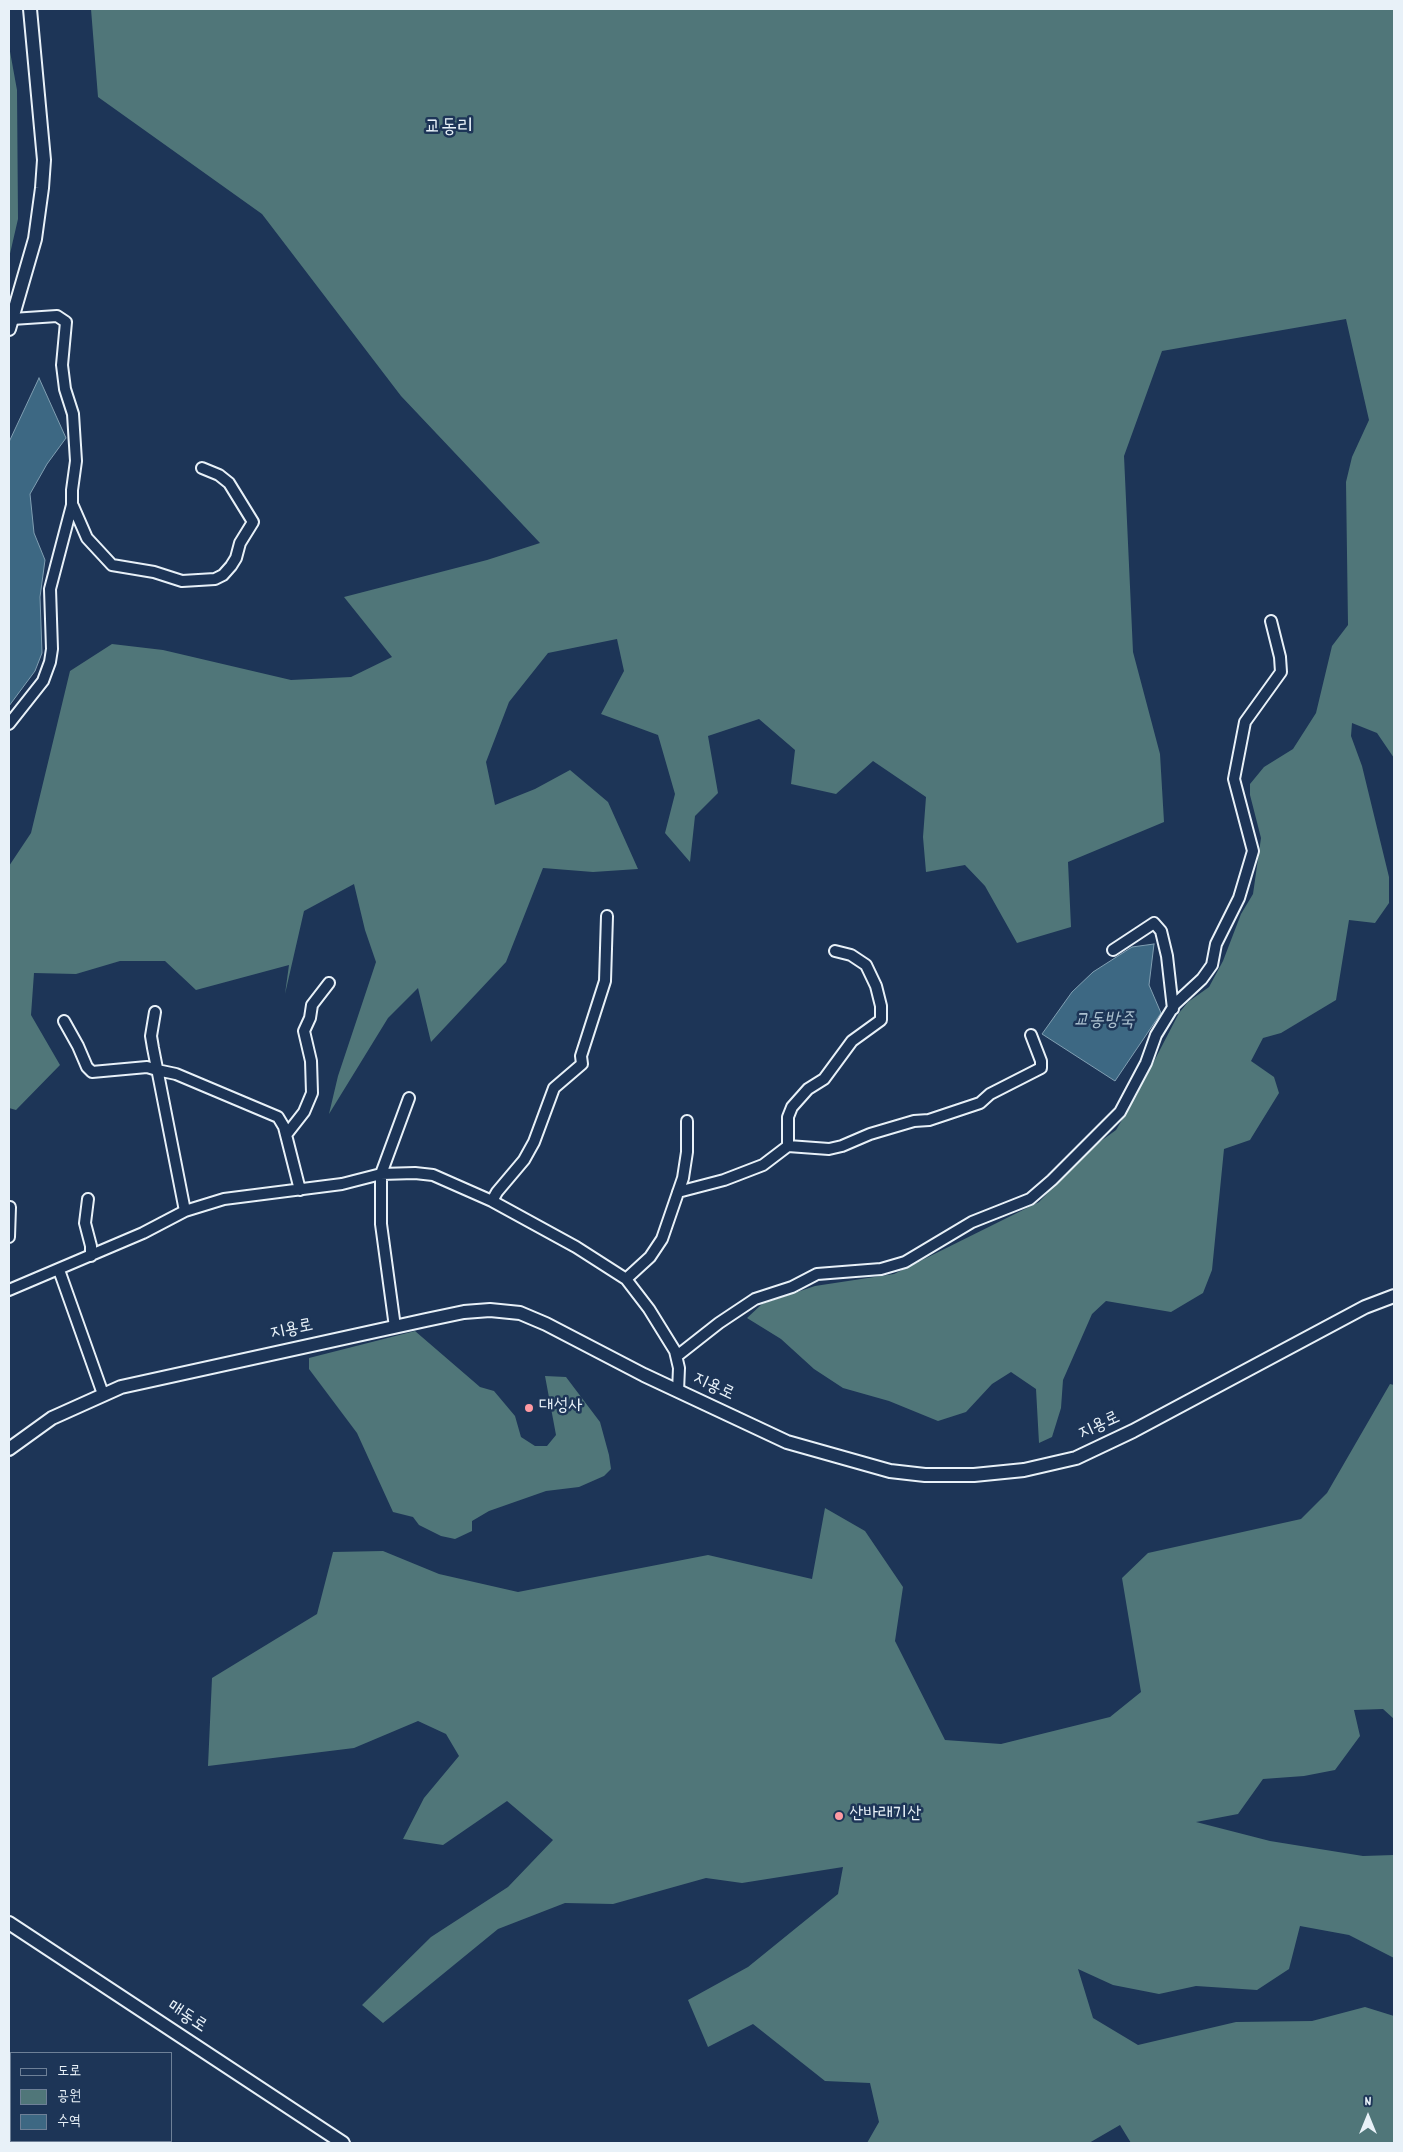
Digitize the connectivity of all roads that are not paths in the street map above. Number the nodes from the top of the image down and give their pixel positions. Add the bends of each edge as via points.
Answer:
1 (30, 9) edge
2 (10, 324) edge
3 (202, 468) dead end
4 (72, 505) junction
5 (1271, 622) dead end
6 (9, 724) edge
7 (607, 916) dead end
8 (1113, 950) dead end
9 (835, 951) dead end
10 (328, 983) dead end
11 (1172, 1009) junction
12 (155, 1012) dead end
13 (64, 1021) dead end
14 (1031, 1035) dead end
15 (157, 1070) junction
16 (409, 1098) dead end
17 (687, 1121) dead end
18 (286, 1135) junction
19 (788, 1146) junction
20 (380, 1174) junction
21 (300, 1190) junction
22 (678, 1192) junction
23 (88, 1199) dead end
24 (492, 1201) junction
25 (185, 1210) junction
26 (9, 1212) edge
27 (9, 1237) edge
28 (91, 1256) junction
29 (59, 1270) junction
30 (626, 1279) junction
31 (9, 1290) edge
32 (1394, 1296) edge
33 (396, 1327) junction
34 (677, 1356) junction
35 (678, 1391) junction
36 (103, 1394) junction
37 (9, 1449) edge
38 (9, 1923) edge
39 (343, 2143) edge

1 - 2 street via 44,160 36,239
2 - 4 street via 57,316 66,322 62,365 76,436
3 - 4 street via 229,483 253,522 231,566 215,579 182,581 154,572 112,565 87,538
4 - 6 street via 50,589 50,662 43,681
5 - 11 street via 1281,672 1245,722 1234,779 1253,851 1239,898 1216,944 1212,965
7 - 24 street via 605,981 583,1049 582,1064 554,1088 534,1142
8 - 11 street via 1154,923 1161,931 1167,956
9 - 19 street via 851,955 866,965 876,986 881,1020 852,1041 824,1079 808,1089 792,1107 788,1117
10 - 18 street via 312,1005 304,1031 311,1061 312,1093 304,1112
11 - 34 street via 1156,1035 1146,1063 1120,1112 1030,1199 972,1222 904,1262 880,1269 817,1274 792,1287 755,1299
12 - 15 street via 151,1036
13 - 15 street via 92,1072 147,1067
14 - 19 street via 1041,1068 990,1094 980,1103 829,1149
15 - 18 street via 176,1074 278,1117
15 - 25 street
16 - 20 street
17 - 22 street via 687,1152
18 - 21 street
19 - 22 street via 763,1164 724,1180
20 - 21 street
20 - 24 street via 433,1175
20 - 33 street via 381,1224
21 - 25 street via 224,1199
22 - 30 street via 662,1239 650,1257
23 - 28 street via 85,1223
24 - 30 street via 576,1247
25 - 28 street
26 - 27 street
28 - 29 street
29 - 31 street
29 - 36 street
30 - 34 street via 649,1309
32 - 35 street, 지용로 via 1365,1307 1133,1431 1052,1465 1024,1470 974,1476 925,1476 890,1471 787,1442
33 - 35 street, 지용로 via 464,1312 490,1310 520,1314
33 - 36 street, 지용로 via 121,1387
34 - 35 street via 680,1368
36 - 37 street, 지용로 via 52,1418
38 - 39 street, 매동로

